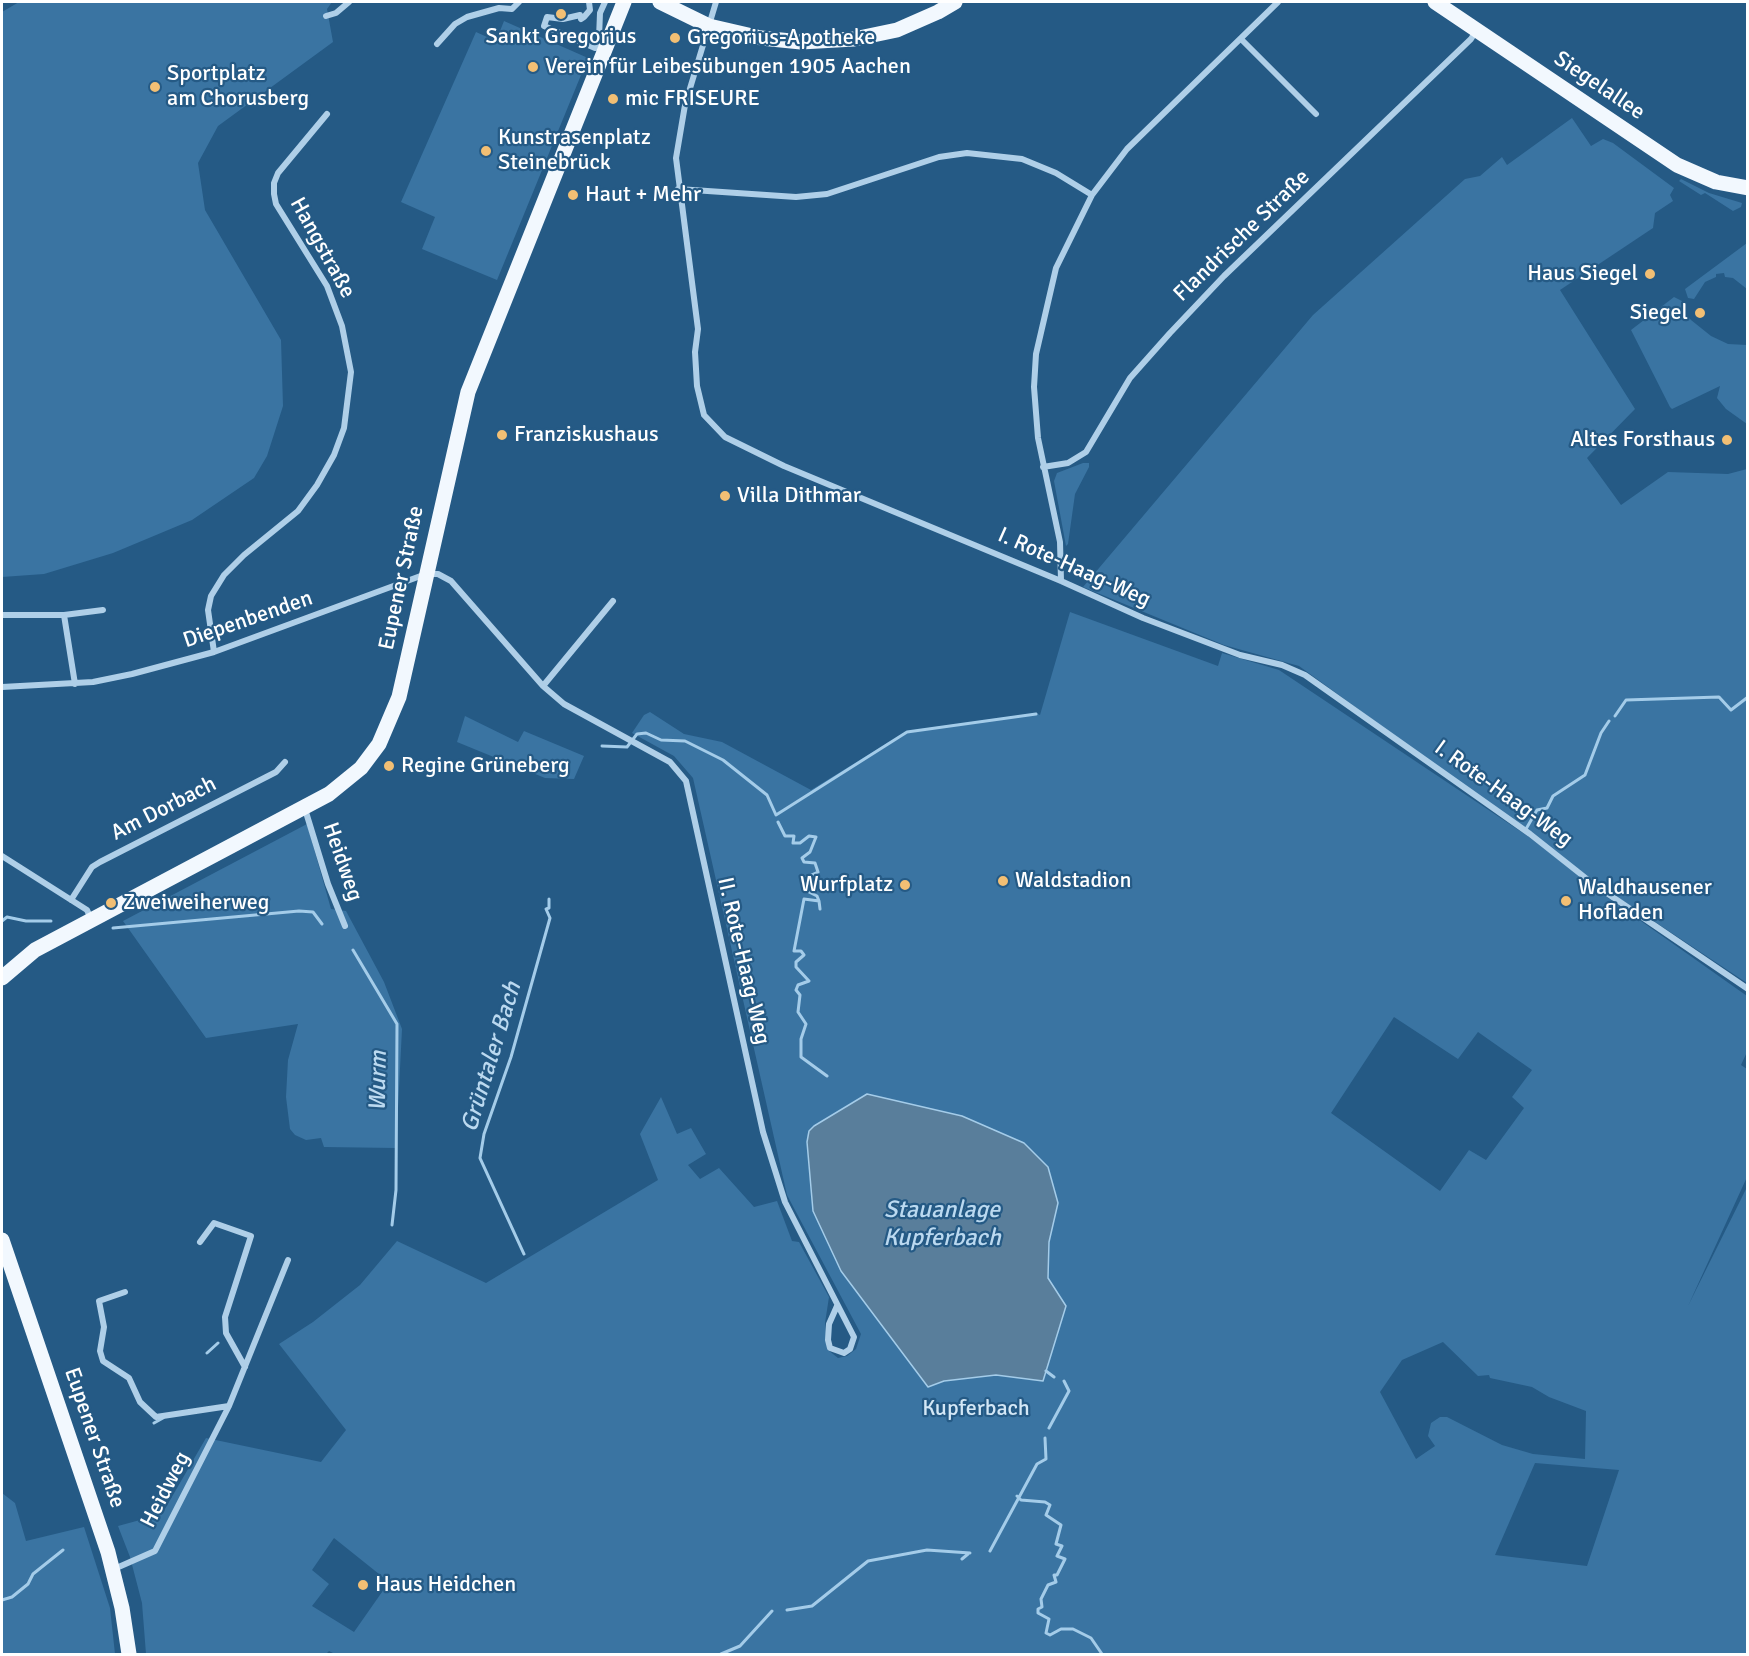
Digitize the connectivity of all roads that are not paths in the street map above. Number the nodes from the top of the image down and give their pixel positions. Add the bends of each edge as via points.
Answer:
1 (349, 2) edge
2 (519, 2) edge
3 (588, 2) edge
4 (605, 2) edge
5 (624, 2) edge
6 (660, 2) edge
7 (716, 2) edge
8 (955, 2) edge
9 (1278, 2) edge
10 (1435, 2) edge
11 (327, 16) dead end
12 (708, 26) junction
13 (1476, 31) junction
14 (1241, 39) junction
15 (437, 44) dead end
16 (327, 114) dead end
17 (1316, 114) dead end
18 (1748, 188) edge
19 (678, 189) junction
20 (1092, 195) junction
21 (1043, 467) junction
22 (426, 574) junction
23 (1061, 581) junction
24 (613, 601) dead end
25 (103, 610) dead end
26 (2, 615) edge
27 (64, 615) junction
28 (214, 652) junction
29 (75, 684) junction
30 (543, 686) junction
31 (2, 687) edge
32 (285, 762) dead end
33 (305, 809) junction
34 (2, 856) edge
35 (71, 900) junction
36 (92, 920) junction
37 (345, 926) dead end
38 (2, 978) edge
39 (1748, 989) edge
40 (2, 1240) edge
41 (200, 1242) dead end
42 (288, 1260) dead end
43 (125, 1292) dead end
44 (837, 1305) junction
45 (245, 1368) junction
46 (229, 1406) junction
47 (113, 1569) junction
48 (129, 1654) edge

1 - 11 street
2 - 15 street via 512,9 499,8 455,24
3 - 4 street via 590,10 581,19 580,15 564,19 547,17 544,26 594,48
5 - 22 main road, Eupener Straße via 477,365 455,442
6 - 12 main road
7 - 12 street, I. Rote-Haag-Weg
8 - 12 main road via 897,30 829,42 761,38
9 - 14 street
10 - 13 main road, Siegelallee
12 - 19 street, I. Rote-Haag-Weg via 679,128
13 - 18 main road, Siegelallee via 1677,165 1716,182
13 - 21 street, Flandrische Straße via 1170,333 1130,378 1086,452 1068,463
14 - 17 street
14 - 20 street via 1127,149
16 - 28 street, Hangstraße via 278,173 274,194 276,204 327,286 342,326 351,372 344,428 323,475 298,511 244,555 224,575 211,596 208,610
19 - 20 street via 796,197 827,194 939,157 967,153 1022,159 1056,172
19 - 23 street, I. Rote-Haag-Weg via 698,329 697,386 704,415 725,436 784,466
20 - 21 street via 1056,268 1036,354 1034,387
21 - 23 street via 1060,542
22 - 28 street, Diepenbenden
22 - 30 street, II. Rote-Haag-Weg via 438,574 451,581
22 - 33 main road, Eupener Straße via 399,697 384,734 354,774
23 - 39 street, I. Rote-Haag-Weg via 1153,622 1305,675 1530,834 1592,883
24 - 30 street
25 - 27 street
26 - 27 street
27 - 29 street
28 - 29 street, Diepenbenden via 132,674
29 - 31 street, Diepenbenden
30 - 44 street, II. Rote-Haag-Weg via 564,704 670,762 686,781 763,1132 785,1202
32 - 35 street, Am Dorbach via 276,771 92,867
33 - 36 main road, Eupener Straße
33 - 37 street, Heidweg
34 - 35 street
35 - 36 street via 87,910
36 - 38 main road, Eupener Straße via 35,950
40 - 47 main road, Eupener Straße
41 - 45 street via 214,1223 251,1236 225,1317 226,1333
42 - 45 street, Heidweg
43 - 46 street, Heidweg via 99,1301 104,1327 100,1351 103,1361 129,1378 140,1402 156,1417
44 - 44 street, II. Rote-Haag-Weg via 829,1324 828,1340 830,1348 844,1353 854,1337
45 - 46 street, Heidweg
46 - 47 street, Heidweg via 155,1551
47 - 48 main road, Eupener Straße

